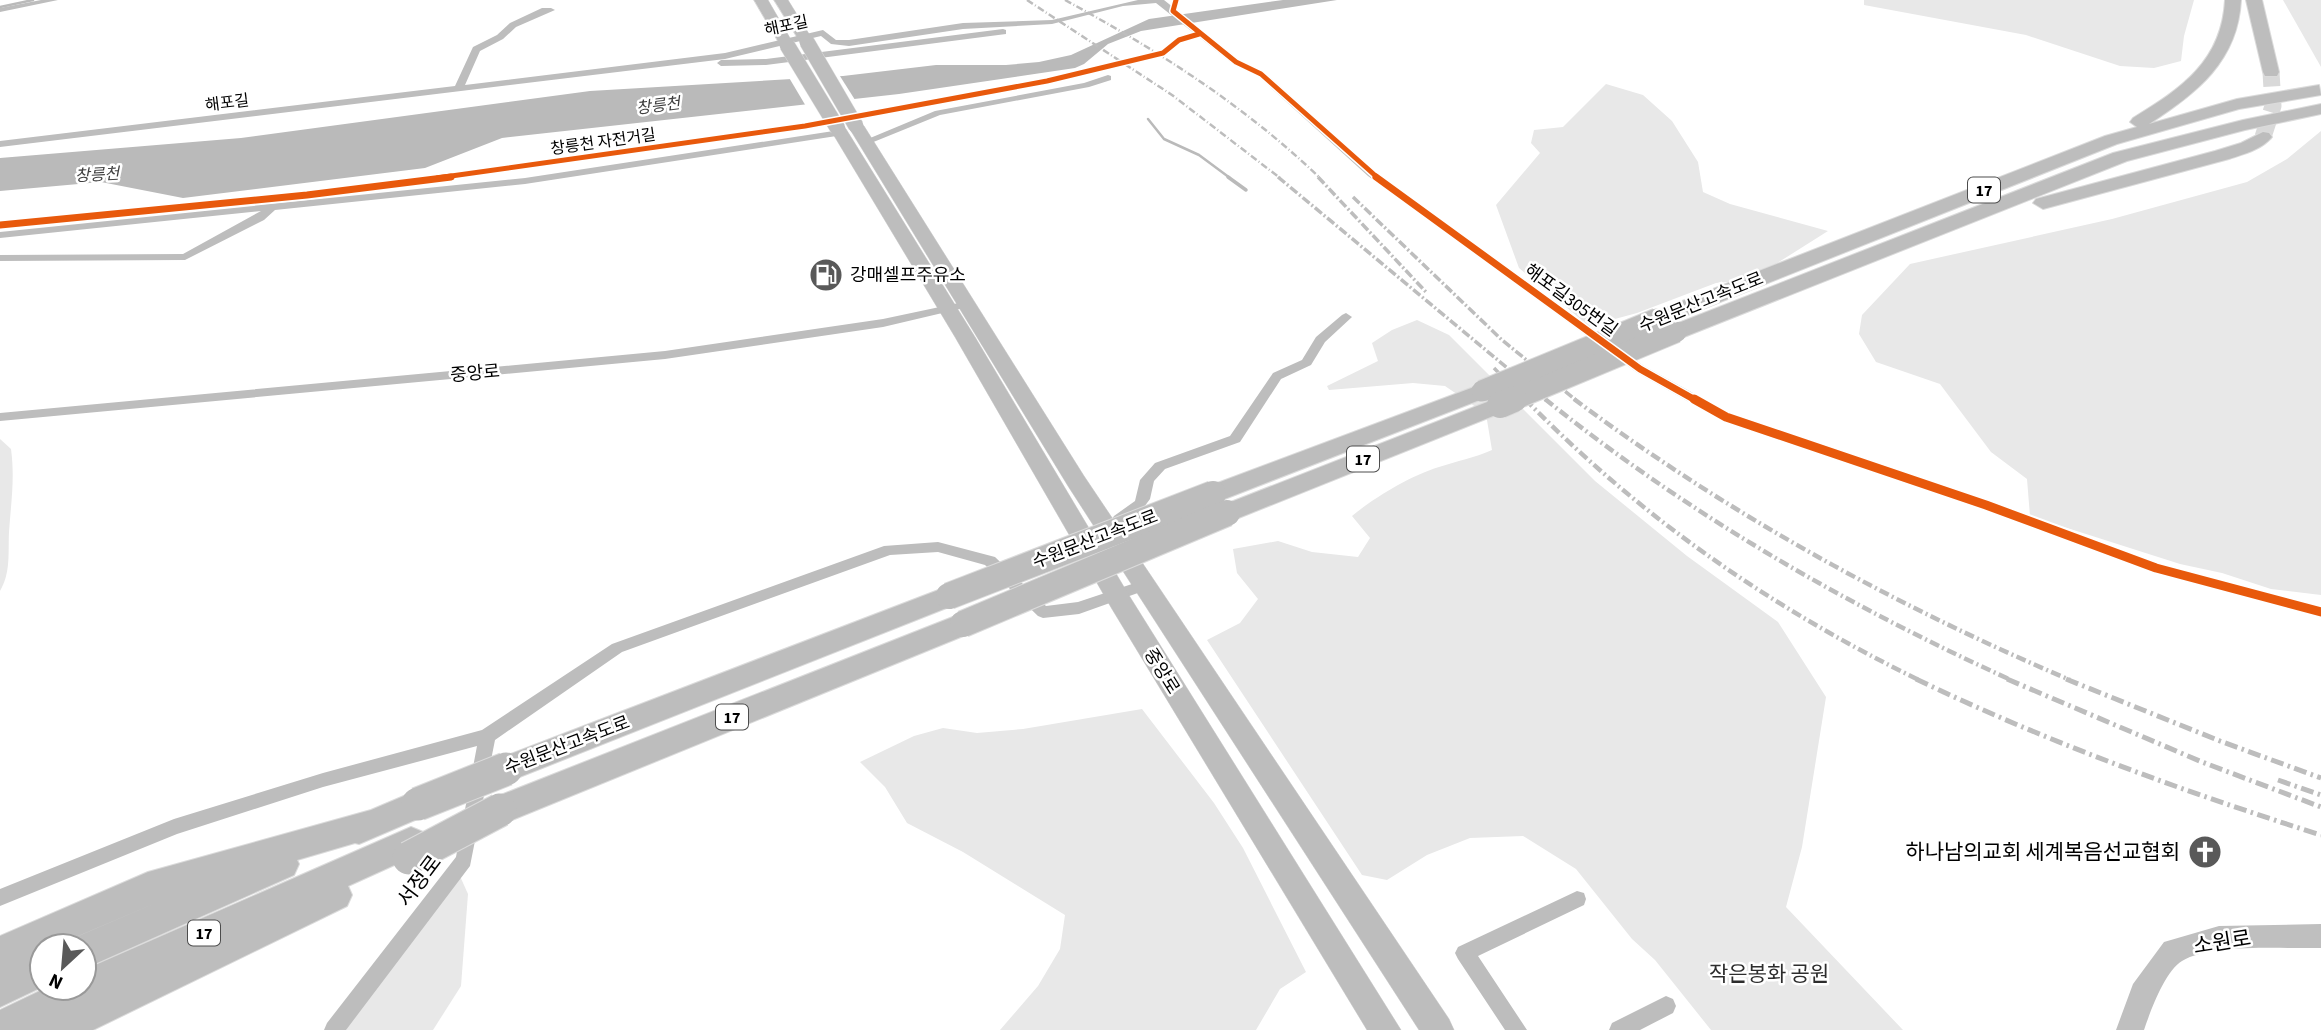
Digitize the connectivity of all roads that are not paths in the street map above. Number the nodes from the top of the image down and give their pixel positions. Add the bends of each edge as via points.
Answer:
1 (9, 0) edge
2 (54, 0) edge
3 (761, 0) edge
4 (781, 0) edge
5 (1159, 0) edge
6 (2233, 0) edge
7 (2254, 0) edge
8 (0, 2) edge
9 (0, 10) edge
10 (551, 10) dead end
11 (1052, 22) junction
12 (805, 40) junction
13 (786, 43) junction
14 (646, 65) junction
15 (2271, 72) tunnel mouth
16 (1108, 78) dead end
17 (458, 90) junction
18 (2320, 100) edge
19 (851, 132) junction
20 (2263, 137) dead end
21 (2111, 140) junction
22 (0, 144) edge
23 (271, 208) junction
24 (0, 235) edge
25 (1910, 241) junction
26 (0, 258) edge
27 (957, 306) junction
28 (1346, 317) dead end
29 (1666, 325) junction
30 (0, 417) edge
31 (1220, 503) junction
32 (1105, 526) junction
33 (1144, 585) junction
34 (1116, 595) junction
35 (2321, 612) edge
36 (487, 736) junction
37 (506, 769) joint
38 (418, 804) joint
39 (374, 823) junction
40 (410, 850) junction
41 (0, 898) edge
42 (1577, 899) dead end
43 (2321, 936) edge
44 (98, 945) edge
45 (0, 953) edge
46 (28, 976) edge
47 (0, 989) edge
48 (1666, 1006) dead end
49 (0, 1029) edge
50 (53, 1030) edge
51 (334, 1030) edge
52 (1385, 1030) edge
53 (1438, 1030) edge
54 (1517, 1030) edge
55 (1619, 1030) edge
56 (2130, 1030) edge

1 - 8 street
2 - 9 street
3 - 13 main road
4 - 12 main road
5 - 11 street, 해포길
5 - 35 street, 해포길305번길 via 1236,62 1261,74 1372,174 1640,369 1726,417 2156,568
6 - 21 highway, 수원문산고속도로 / 17 via 2228,37 2211,65 2166,106
7 - 15 highway
10 - 17 street via 513,25 476,49
11 - 12 street, 해포길 via 963,26 849,43 834,42 822,33
11 - 14 street via 766,62
12 - 13 street, 해포길
12 - 19 main road, bridge
13 - 14 street, 해포길
13 - 19 main road, bridge
14 - 17 street, 해포길
16 - 19 street
17 - 22 street, 해포길
18 - 21 highway, 수원문산고속도로 / 17 via 2237,104
18 - 25 highway, 수원문산고속도로 / 17 via 2120,157
19 - 23 street via 524,181
19 - 27 main road, 중앙로
20 - 25 highway, 수원문산고속도로 / 17 via 2222,155
21 - 29 highway, 수원문산고속도로 / 17
23 - 24 street
23 - 26 street via 185,257
25 - 29 highway, 수원문산고속도로 / 17
27 - 30 street, 중앙로 via 883,323 665,355
27 - 32 main road, 중앙로
27 - 34 main road, 중앙로
28 - 32 street via 1321,340 1307,362 1278,376 1234,439 1160,466 1147,480 1146,497 1132,513
29 - 31 highway, 수원문산고속도로 / 17, bridge
31 - 37 highway, 수원문산고속도로 / 17, bridge via 949,596
31 - 40 highway, 수원문산고속도로 / 17, bridge via 963,624
32 - 33 main road, 중앙로
33 - 34 street
33 - 53 main road, 중앙로
34 - 36 street via 1079,608 1043,612 990,561 938,547 889,550 617,648
34 - 52 main road, 중앙로
36 - 41 street via 323,780 174,827
36 - 51 street, 서정로 via 464,860
37 - 38 highway, 수원문산고속도로 / 17, bridge
38 - 39 highway, 수원문산고속도로 / 17
39 - 44 highway, 수원문산고속도로 / 17
39 - 45 highway via 148,888
40 - 49 highway, 17 via 163,951
40 - 50 highway, 수원문산고속도로
42 - 54 street via 1465,953
43 - 56 main road, 소원로 via 2219,937 2173,951 2141,993
46 - 47 highway
48 - 55 street

